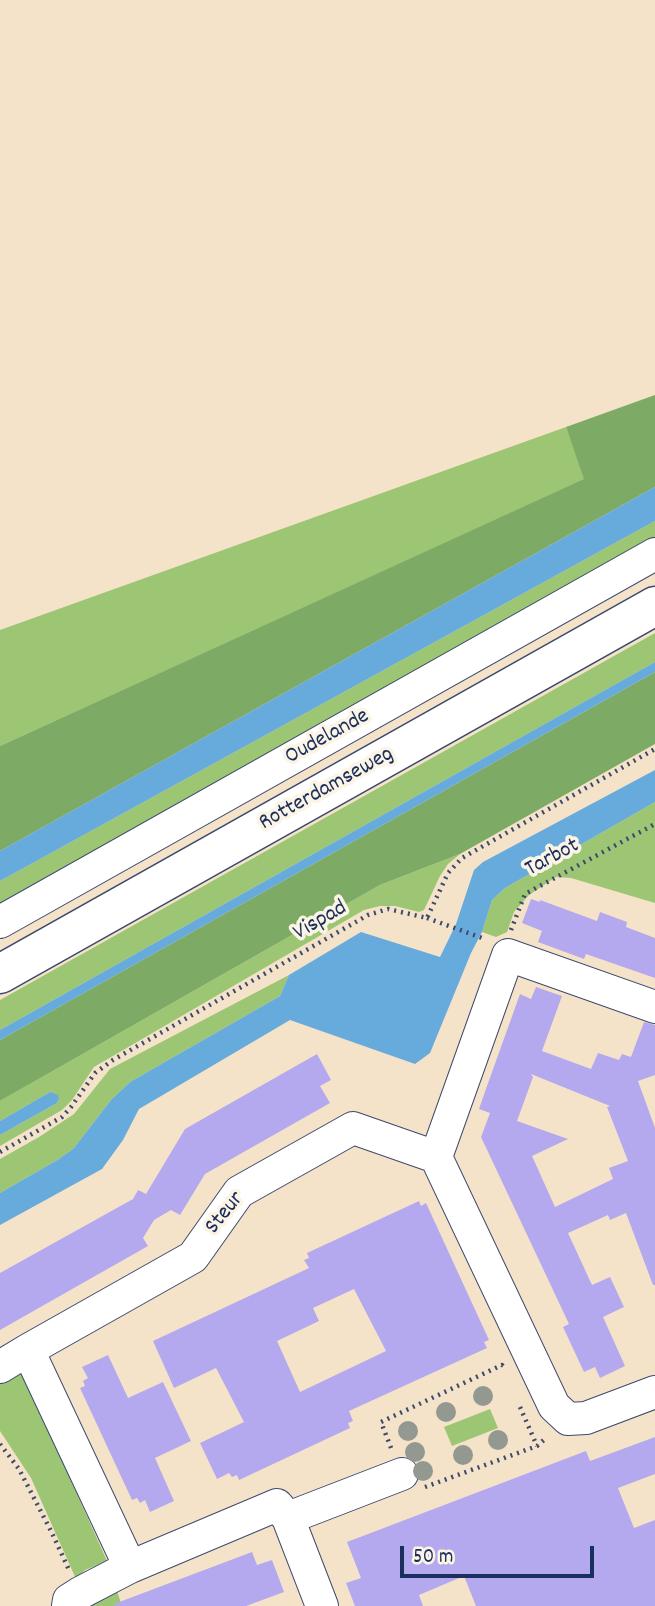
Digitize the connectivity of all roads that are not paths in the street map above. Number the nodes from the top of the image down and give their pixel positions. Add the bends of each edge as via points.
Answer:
1 (655, 554) edge
2 (655, 606) edge
3 (0, 922) edge
4 (0, 974) edge
5 (655, 1007) edge
6 (436, 1157) junction
7 (28, 1350) junction
8 (0, 1367) edge
9 (655, 1392) edge
10 (402, 1474) road end
11 (288, 1518) junction
12 (130, 1567) junction
13 (74, 1600) edge
14 (322, 1606) edge

1 - 3 street, Oudelande
2 - 4 main road, Rotterdamseweg
5 - 6 street via 499,948
6 - 7 street, Steur via 353,1128 239,1192 193,1257
6 - 9 street via 554,1406 568,1419 586,1418
7 - 8 street, Steur
7 - 12 street
10 - 11 street
11 - 12 street via 277,1505
11 - 14 street
12 - 13 street

